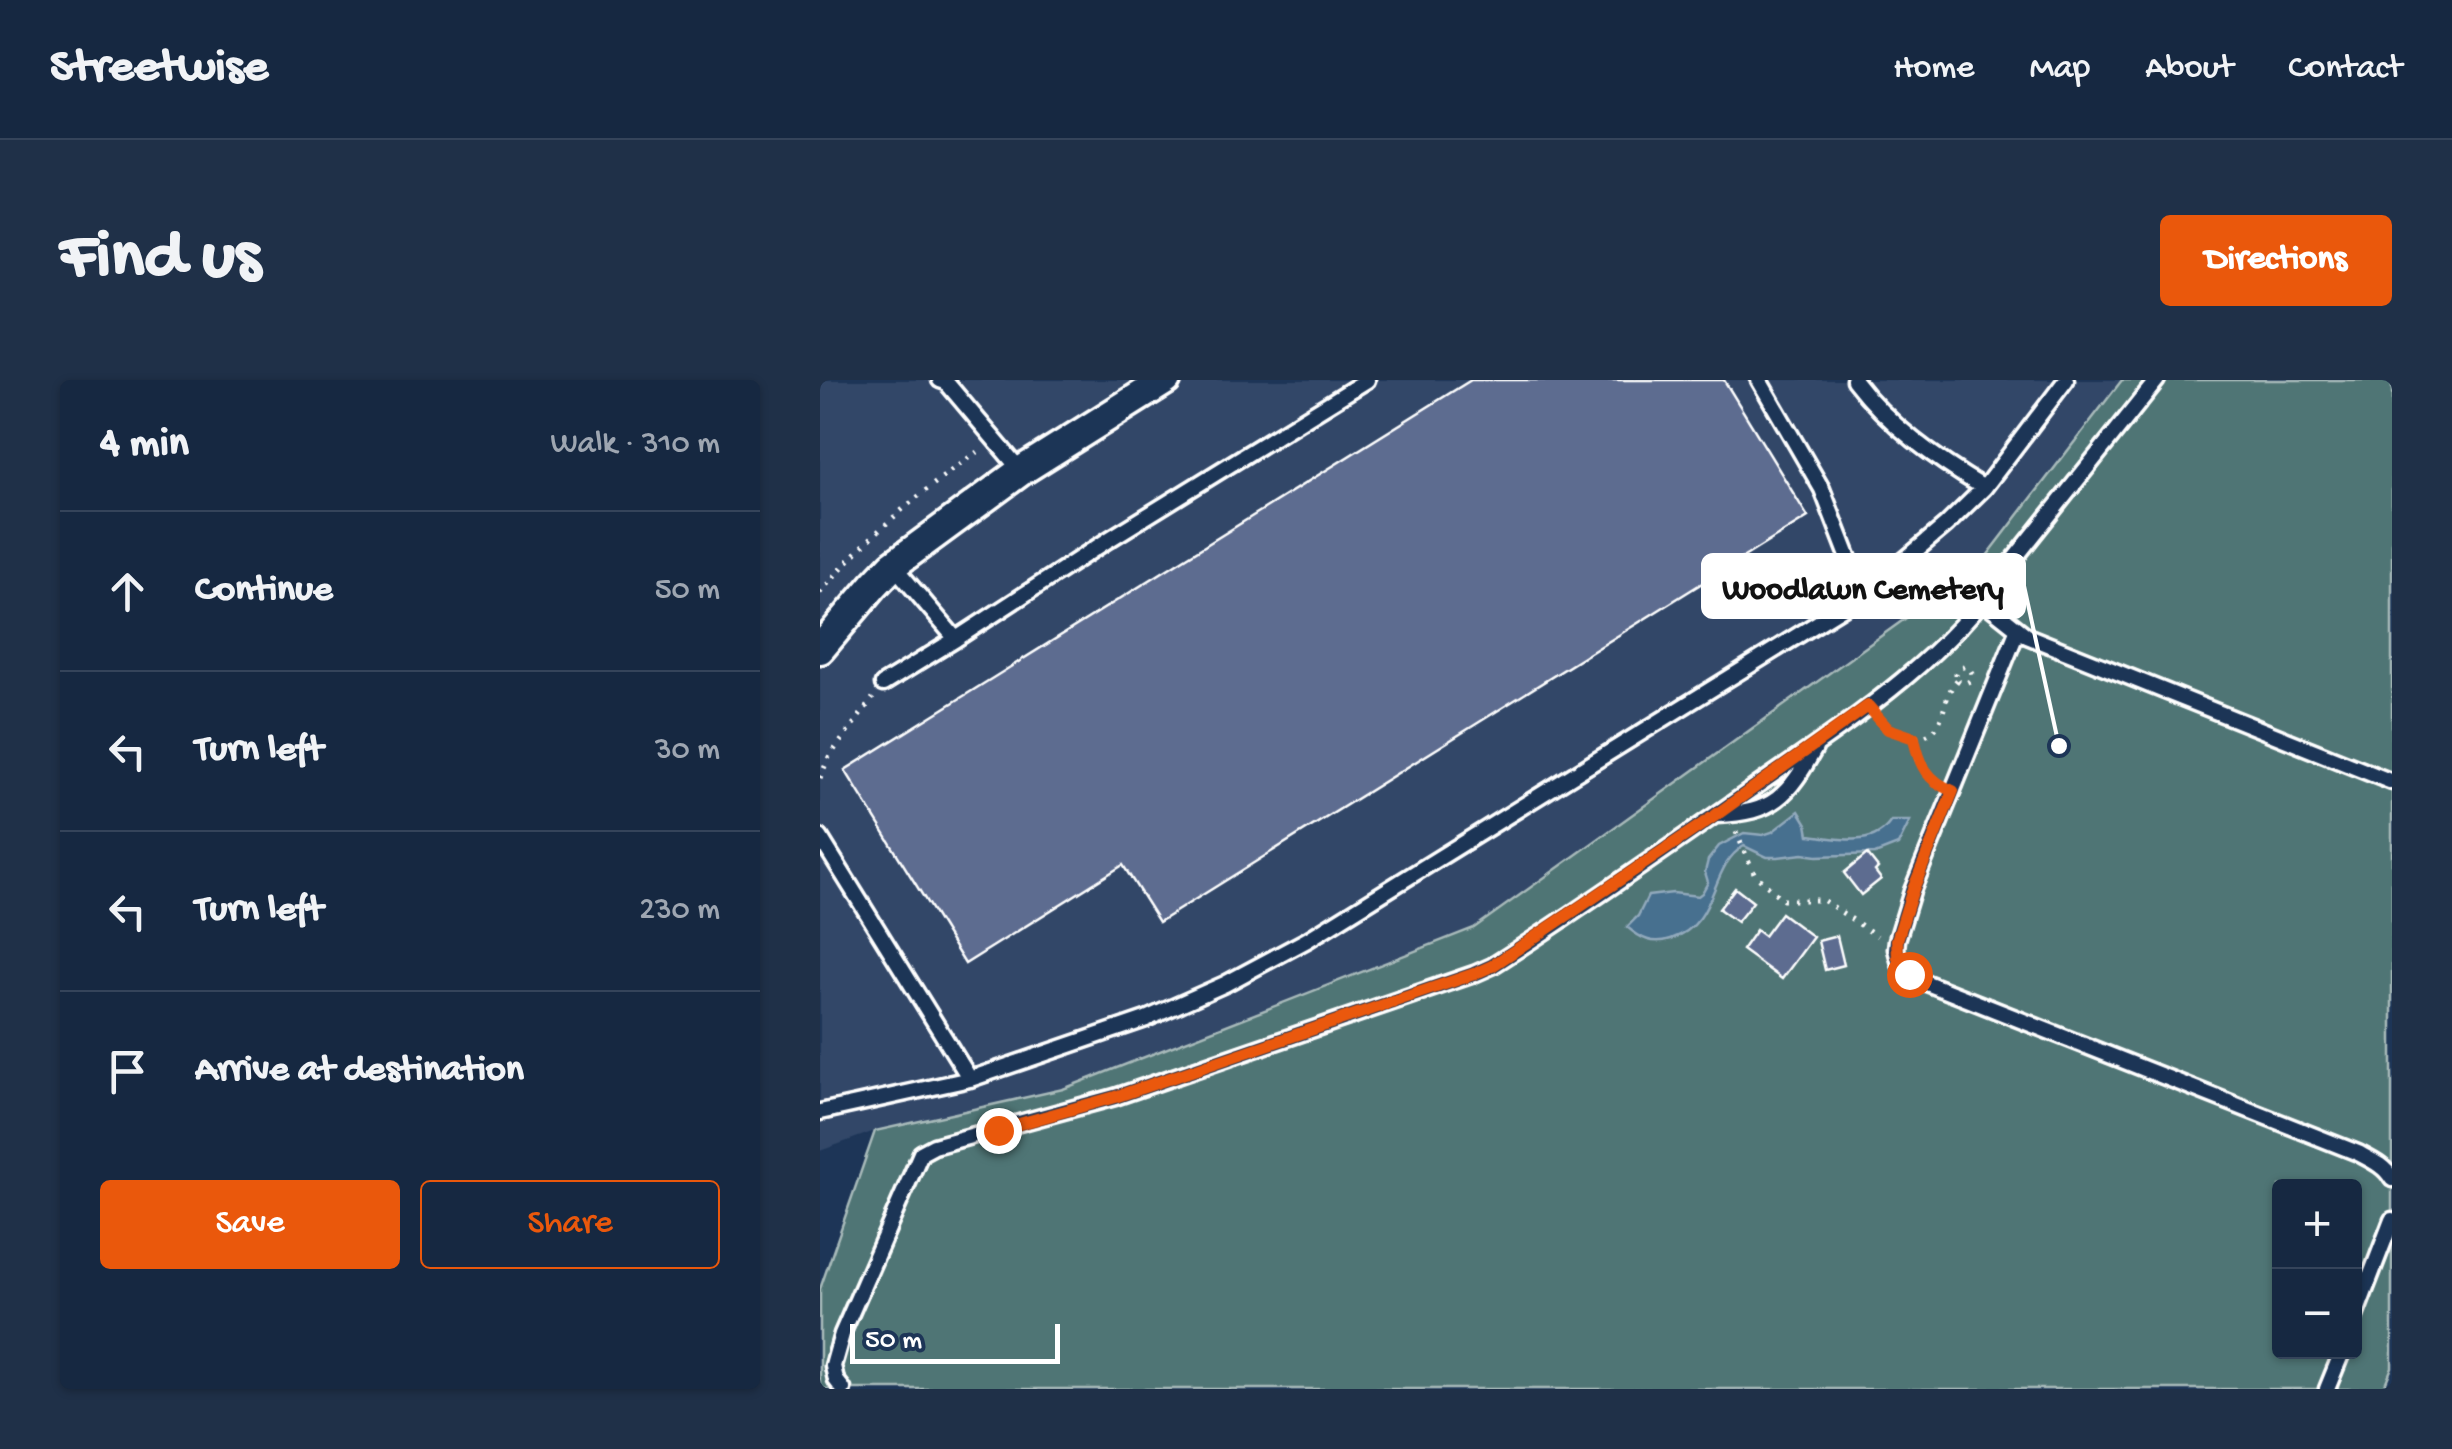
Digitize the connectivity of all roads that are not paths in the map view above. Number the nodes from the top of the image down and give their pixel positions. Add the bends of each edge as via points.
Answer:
1 (940, 380) edge
2 (1166, 380) edge
3 (1367, 380) edge
4 (1759, 380) edge
5 (1854, 380) edge
6 (2066, 380) edge
7 (2157, 380) edge
8 (1021, 471) junction
9 (1984, 488) junction
10 (894, 566) junction
11 (1863, 595) junction
12 (1984, 602) junction
13 (2018, 629) junction
14 (956, 639) junction
15 (820, 649) edge
16 (884, 684) road end
17 (1817, 744) junction
18 (2392, 782) edge
19 (1716, 815) junction
20 (820, 837) edge
21 (970, 1079) junction
22 (820, 1112) edge
23 (2392, 1179) edge
24 (2392, 1220) edge
25 (2362, 1298) edge
26 (2339, 1359) edge
27 (843, 1389) edge
28 (2327, 1389) edge

1 - 8 lane
2 - 8 street
3 - 14 lane
4 - 11 lane via 1822,489
5 - 9 lane via 1888,420
6 - 9 lane
7 - 12 lane
8 - 10 street
9 - 11 lane
10 - 14 lane
10 - 15 street
11 - 21 lane via 1307,940 1146,1020
12 - 13 lane
12 - 17 lane via 1914,670
13 - 18 lane
13 - 23 lane via 1912,892 1896,948 1900,964 1914,978 2358,1153
14 - 16 lane
17 - 19 lane
17 - 19 lane via 1781,797 1754,812
19 - 27 lane via 1474,974 1115,1097 926,1150 842,1334 833,1366
20 - 21 lane
21 - 22 lane
24 - 25 lane
26 - 28 lane

